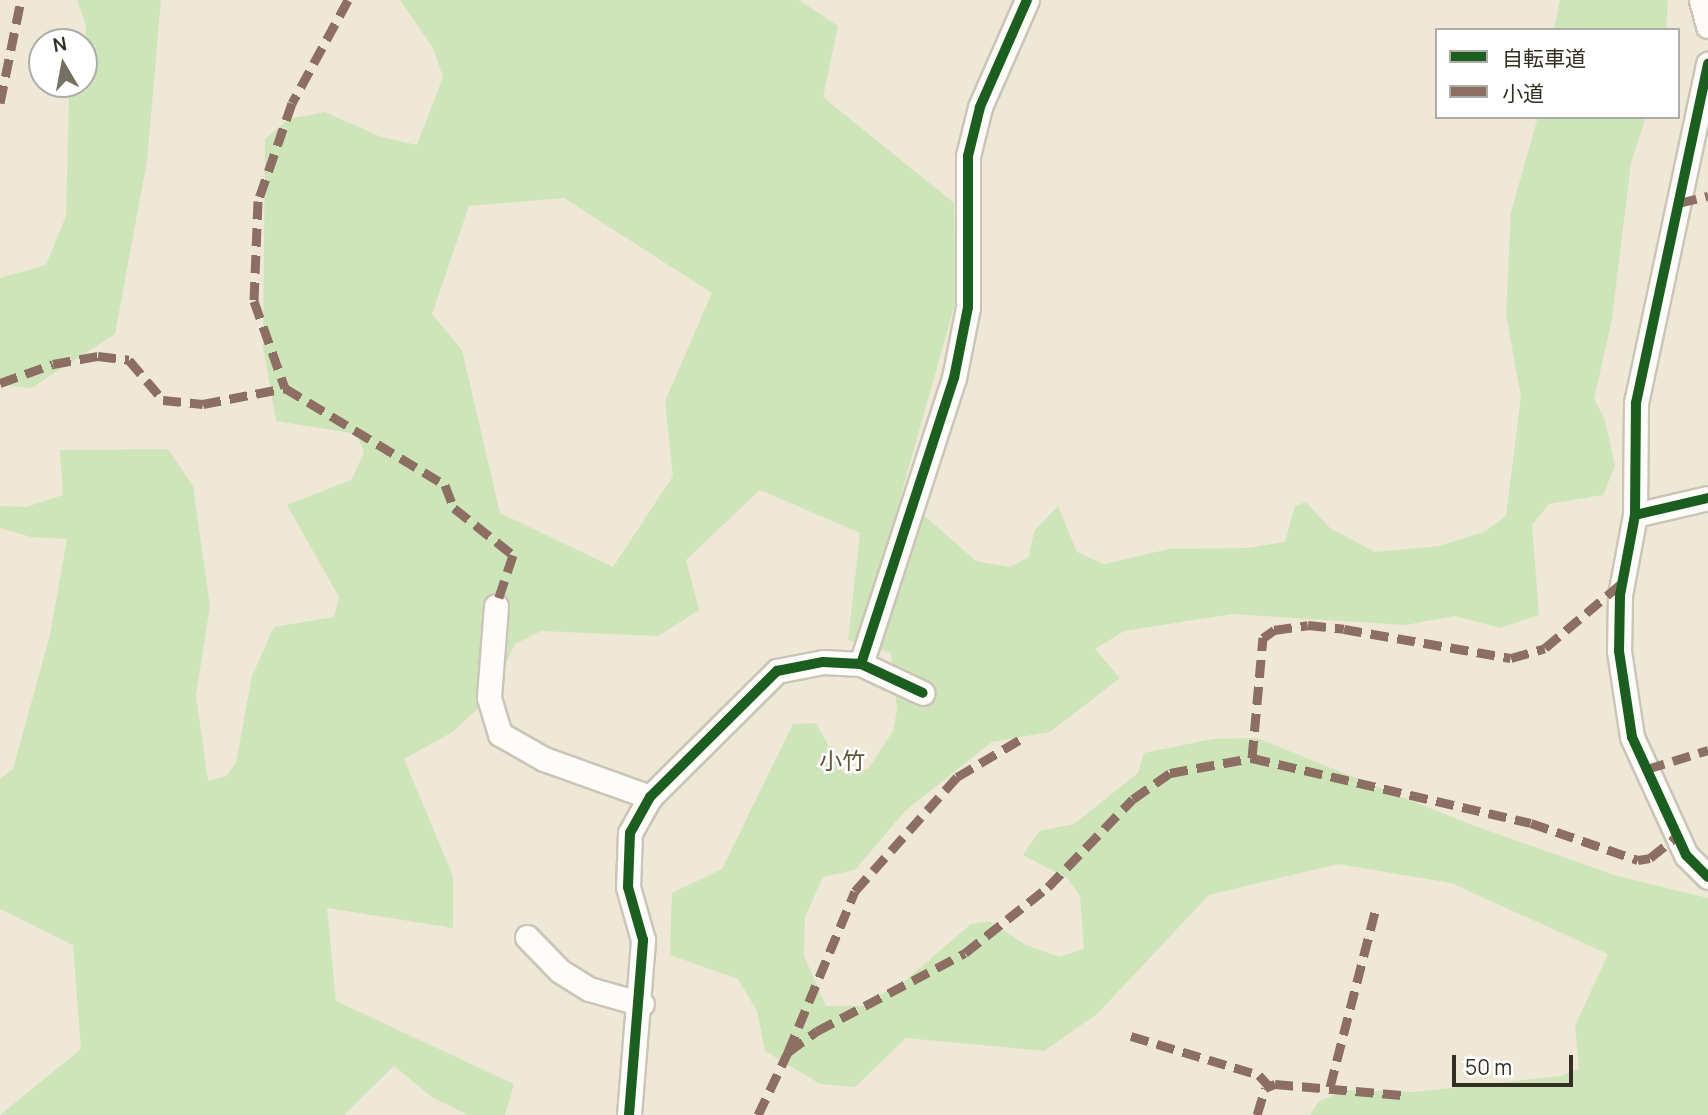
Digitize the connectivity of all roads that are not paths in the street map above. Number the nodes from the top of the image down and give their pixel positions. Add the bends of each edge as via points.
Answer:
1 (1027, 0) edge
2 (1701, 0) edge
3 (1708, 26) edge
4 (1708, 64) edge
5 (1708, 498) edge
6 (1634, 515) junction
7 (496, 606) dead end
8 (861, 664) junction
9 (923, 693) dead end
10 (650, 797) junction
11 (1708, 877) edge
12 (527, 937) dead end
13 (642, 1004) junction
14 (629, 1115) edge

1 - 8 street via 980,107 968,156 968,307 954,378
2 - 3 street
4 - 6 street via 1636,403
5 - 6 street
6 - 11 street via 1620,595 1619,651 1632,737 1686,855
7 - 10 street via 489,698 500,734 544,759
8 - 9 street
8 - 10 street via 823,662 777,671
10 - 13 street via 630,833 628,874 643,940
12 - 13 street via 560,971 589,989
13 - 14 street

